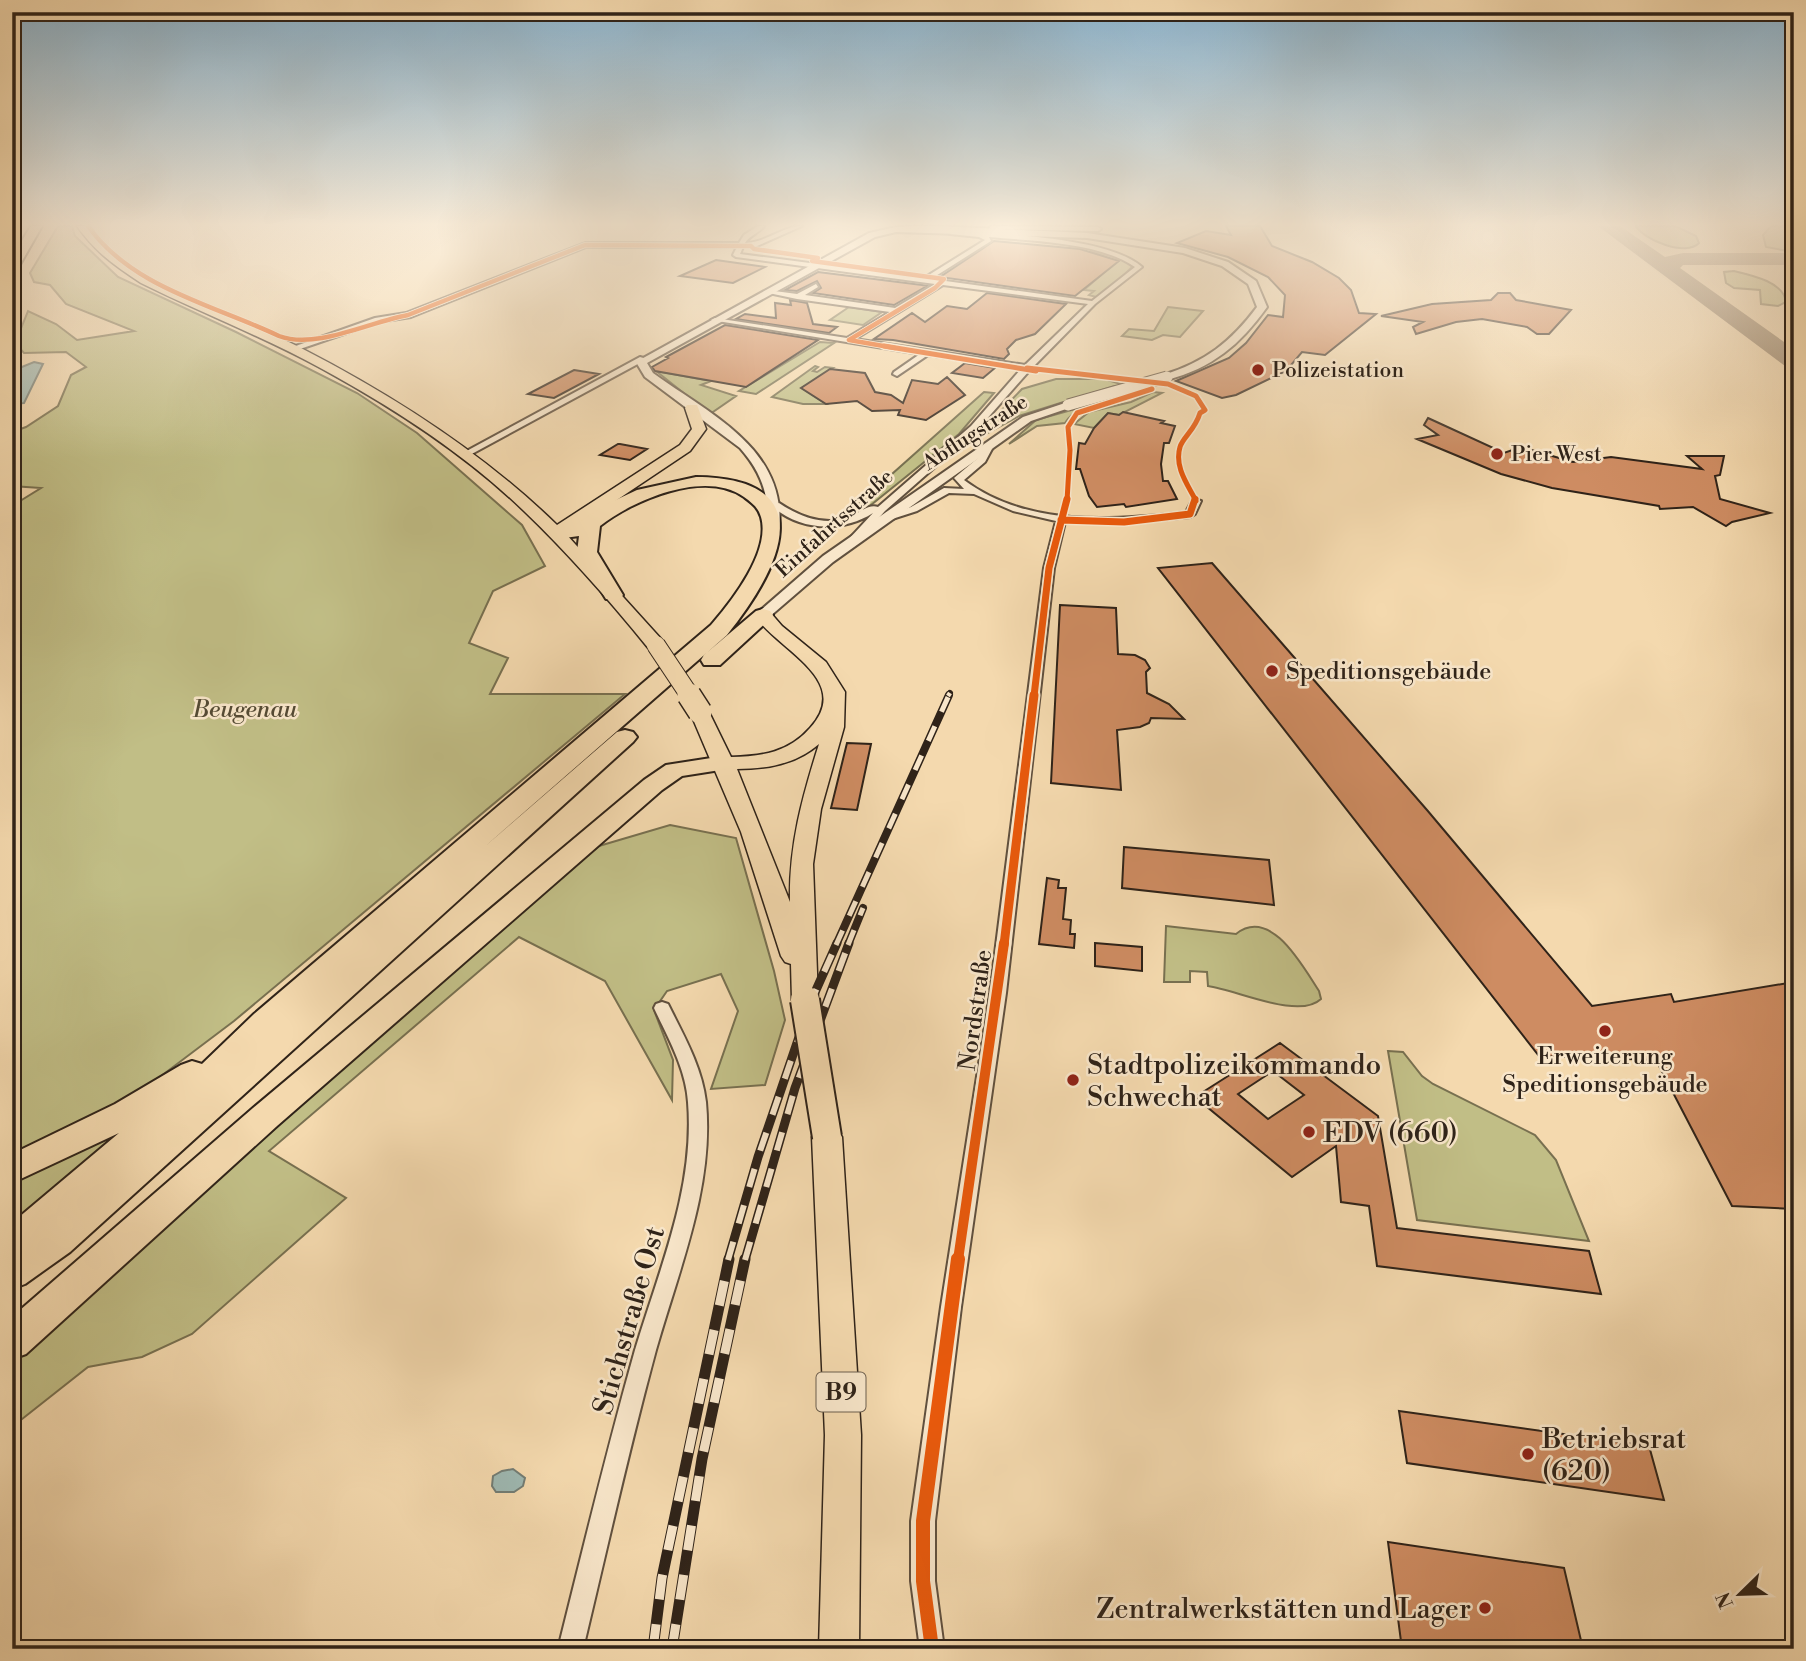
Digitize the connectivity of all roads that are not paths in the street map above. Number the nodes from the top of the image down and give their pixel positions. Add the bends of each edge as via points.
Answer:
1 (1093, 303) edge
2 (200, 304) edge
3 (437, 304) edge
4 (746, 304) edge
5 (844, 304) edge
6 (911, 304) edge
7 (1262, 304) edge
8 (899, 311) junction
9 (715, 320) junction
10 (849, 340) junction
11 (293, 348) junction
12 (927, 352) junction
13 (643, 359) junction
14 (1027, 368) junction
15 (897, 374) dead end
16 (611, 376) junction
17 (649, 376) junction
18 (692, 408) junction
19 (989, 447) junction
20 (465, 454) junction
21 (900, 492) junction
22 (984, 495) junction
23 (1196, 501) dead end
24 (889, 517) junction
25 (539, 518) junction
26 (588, 519) junction
27 (774, 519) junction
28 (1061, 520) junction
29 (556, 533) junction
30 (852, 541) junction
31 (613, 594) junction
32 (762, 615) junction
33 (835, 707) junction
34 (724, 763) junction
35 (805, 1000) junction
36 (662, 1008) dead end
37 (265, 1022) junction
38 (12, 1169) edge
39 (57, 1241) junction
40 (12, 1245) edge
41 (12, 1273) edge
42 (12, 1293) edge
43 (12, 1342) edge
44 (570, 1649) edge
45 (839, 1649) edge
46 (932, 1649) edge

1 - 14 street, Einfahrtsstraße
2 - 11 main road, B9
3 - 11 street
4 - 9 street, Abflugstraße
5 - 8 street
6 - 8 street
7 - 19 street, Abflugstraße, bridge via 1231,346 1207,363 1027,419
8 - 10 street
9 - 10 street
9 - 13 street, Abflugstraße
10 - 12 street
11 - 20 main road, B9 via 396,407
12 - 14 street
12 - 15 street
13 - 16 street
13 - 17 street via 640,364
14 - 21 street, Einfahrtsstraße via 974,428
16 - 17 street
16 - 20 street
17 - 18 street
18 - 26 main road via 699,429 694,439
18 - 27 street via 756,457 768,480
19 - 22 street via 982,460 958,478
19 - 24 street, Abflugstraße
20 - 25 main road, B9
21 - 27 street via 863,517 836,523 805,522 788,515
21 - 30 street, Einfahrtsstraße
22 - 24 street via 947,490
22 - 28 street via 1026,513
23 - 28 street via 1190,514 1156,519
24 - 30 street, Abflugstraße
25 - 26 main road
25 - 29 main road, B9
26 - 27 highway via 643,493 714,483 758,496
26 - 29 highway via 580,531
26 - 31 highway via 587,552
27 - 37 highway via 762,570 719,630
28 - 46 street, Nordstraße via 1049,568 998,993 923,1521 923,1581
29 - 31 main road, B9
30 - 32 street, Einfahrtsstraße
31 - 34 main road, B9, bridge via 656,645 700,712
32 - 33 main road via 829,678
32 - 39 highway
33 - 34 main road via 819,735 789,756
33 - 35 main road via 801,864
34 - 35 main road, B9 via 768,866
34 - 43 highway via 675,770 653,785 265,1117
35 - 45 main road, B9, bridge via 827,1136 843,1435
36 - 44 street, Stichstraße Ost via 685,1057 697,1100 698,1143 691,1199 646,1350
37 - 38 highway via 123,1116
37 - 40 highway via 230,1058
39 - 41 highway
39 - 42 highway

